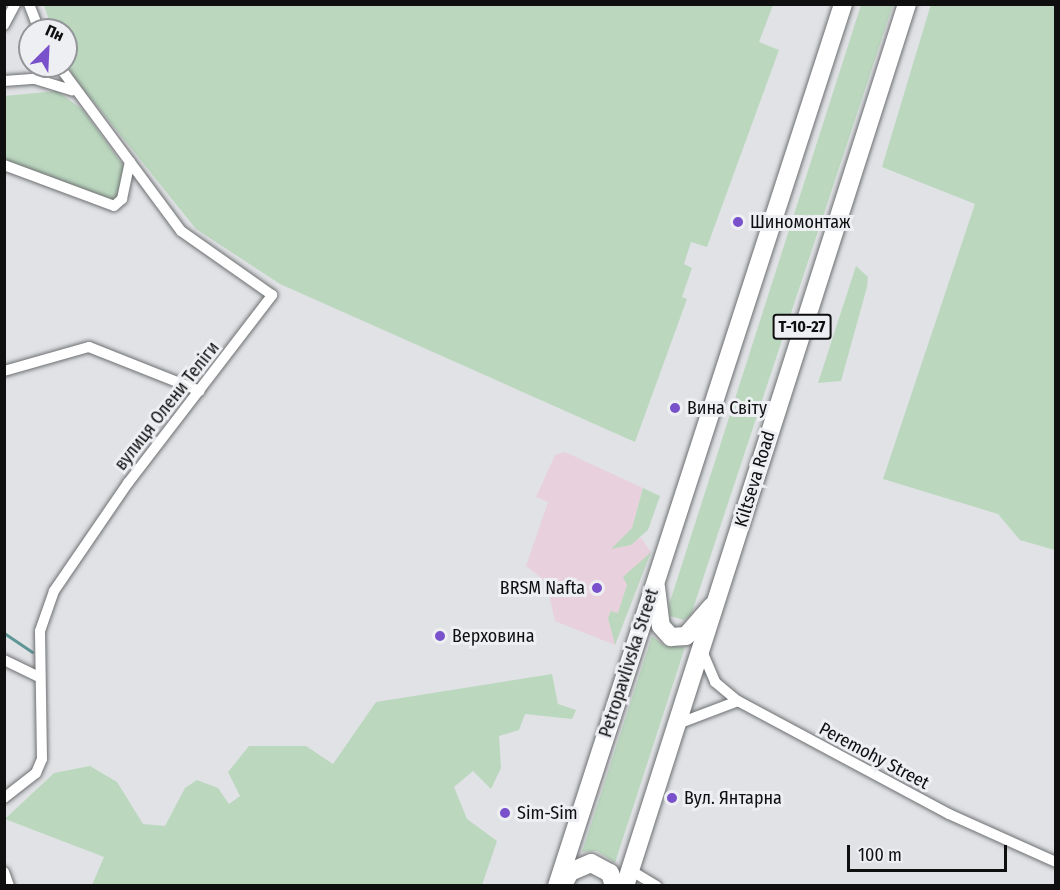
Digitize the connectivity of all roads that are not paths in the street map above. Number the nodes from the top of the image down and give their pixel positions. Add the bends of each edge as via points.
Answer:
1 (15, 4) edge
2 (843, 4) edge
3 (907, 4) edge
4 (4, 25) edge
5 (66, 78) edge
6 (4, 81) edge
7 (72, 90) junction
8 (130, 162) junction
9 (4, 165) edge
10 (4, 371) edge
11 (200, 392) junction
12 (655, 582) junction
13 (717, 600) junction
14 (702, 651) junction
15 (4, 660) edge
16 (39, 677) junction
17 (738, 700) junction
18 (680, 723) junction
19 (4, 798) edge
20 (1056, 862) edge
21 (4, 872) edge
22 (628, 878) edge
23 (9, 885) edge
24 (557, 885) edge
25 (562, 885) edge
26 (614, 885) edge
27 (657, 885) edge

1 - 4 street
2 - 12 highway, Petropavlivska Street
3 - 13 highway, Kiltseva Road / Т-10-27
5 - 7 street
6 - 7 street via 35,79
7 - 8 street, вулиця Олени Теліги via 101,117
8 - 9 street via 122,198 114,206
8 - 11 street, вулиця Олени Теліги via 190,239 272,295
10 - 11 street via 89,347
11 - 16 street, вулиця Олени Теліги via 54,591 40,631
12 - 13 highway via 661,626 671,637 686,636
12 - 24 highway, Petropavlivska Street
13 - 14 highway, Kiltseva Road / Т-10-27
14 - 17 street, Peremohy Street via 715,682
14 - 18 highway, Kiltseva Road / Т-10-27
15 - 16 street
16 - 19 street, вулиця Олени Теліги via 42,759 36,773
17 - 18 street
17 - 20 street, Peremohy Street via 949,814
18 - 22 highway, Kiltseva Road / Т-10-27
21 - 23 street
22 - 27 street
25 - 26 highway via 570,872 591,863 610,873

